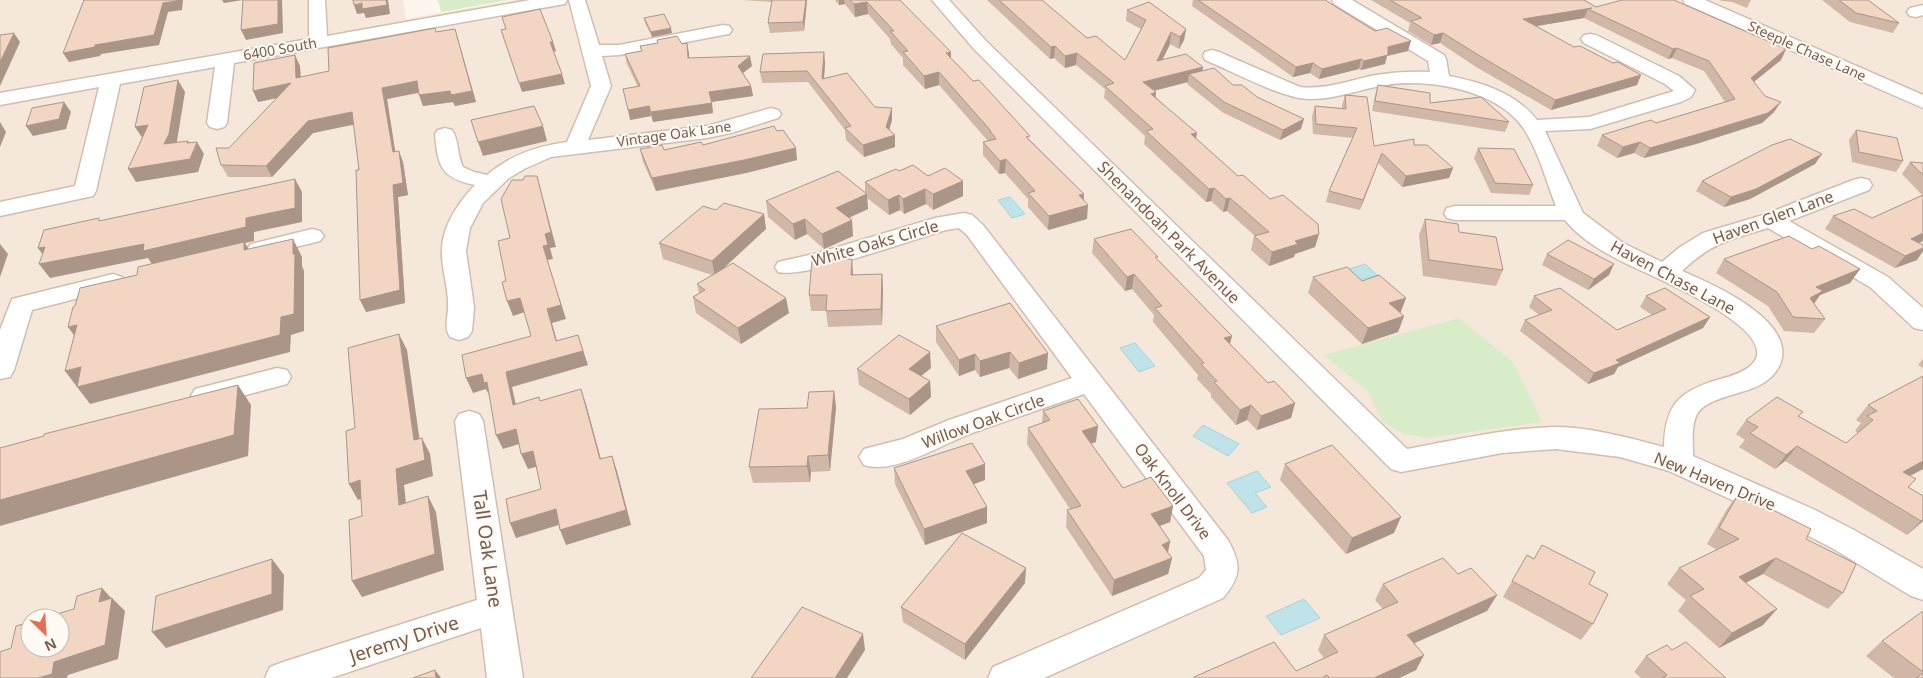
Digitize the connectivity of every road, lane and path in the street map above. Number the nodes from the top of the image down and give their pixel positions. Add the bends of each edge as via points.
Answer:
1 (316, 0) edge
2 (559, 0) edge
3 (577, 0) edge
4 (940, 0) edge
5 (1340, 0) edge
6 (1691, 0) edge
7 (723, 30) dead end
8 (1590, 39) dead end
9 (318, 43) junction
10 (591, 51) junction
11 (1212, 56) dead end
12 (225, 59) junction
13 (1440, 78) junction
14 (111, 79) junction
15 (0, 99) edge
16 (1923, 102) edge
17 (771, 114) dead end
18 (217, 123) dead end
19 (1532, 126) junction
20 (446, 134) dead end
21 (576, 147) junction
22 (491, 182) junction
23 (1861, 185) dead end
24 (0, 209) edge
25 (1454, 213) dead end
26 (1571, 213) junction
27 (964, 220) joint
28 (1771, 220) junction
29 (312, 236) dead end
30 (235, 254) edge
31 (787, 266) dead end
32 (1665, 273) junction
33 (138, 276) edge
34 (1923, 322) edge
35 (459, 331) dead end
36 (0, 368) edge
37 (277, 377) dead end
38 (1090, 382) junction
39 (182, 402) edge
40 (469, 421) dead end
41 (874, 457) dead end
42 (1402, 461) joint
43 (1678, 462) junction
44 (1923, 586) edge
45 (496, 608) junction
46 (284, 678) edge
47 (505, 678) edge
48 (1006, 678) edge

1 - 9 street
2 - 9 street, 6400 South
3 - 10 street
4 - 42 street, Shenandoah Park Avenue via 987,52
5 - 13 street via 1437,59
6 - 16 street, Steeple Chase Lane
7 - 10 street via 619,50
8 - 19 street via 1672,80 1685,90 1684,93 1590,123
9 - 12 street, 6400 South
10 - 21 street via 601,86
11 - 13 street, Haven Chase Lane via 1296,92 1308,94 1321,94 1376,80
12 - 14 street, 6400 South
12 - 18 street
13 - 19 street, Haven Chase Lane via 1499,98 1525,115
14 - 15 street, 6400 South
14 - 24 street via 85,191
17 - 21 street, Vintage Oak Lane via 707,132
19 - 26 street, Haven Chase Lane
20 - 22 street via 447,156 458,176
21 - 22 street, Vintage Oak Lane via 529,157
22 - 35 street, Vintage Oak Lane via 460,222 454,245 461,304
23 - 28 street, Haven Glen Lane
25 - 26 street
26 - 32 street, Haven Chase Lane via 1618,250
27 - 31 street, White Oaks Circle
27 - 38 street, Oak Knoll Drive via 975,230
28 - 32 street, Haven Glen Lane via 1711,238 1688,252
28 - 34 street via 1878,282
29 - 30 street
32 - 43 street, Haven Chase Lane via 1740,312 1765,334 1770,354 1767,364 1756,376 1710,392 1690,403 1684,411
33 - 36 street via 21,305
37 - 39 street
38 - 41 street, Willow Oak Circle via 959,426 909,449
38 - 48 street, Oak Knoll Drive via 1217,549 1223,559 1224,570 1211,588
40 - 45 street, Tall Oak Lane
42 - 43 street, New Haven Drive via 1502,442 1556,438 1620,446
43 - 44 street, New Haven Drive via 1802,518
45 - 46 street, Jeremy Drive
45 - 47 street, Tall Oak Lane

